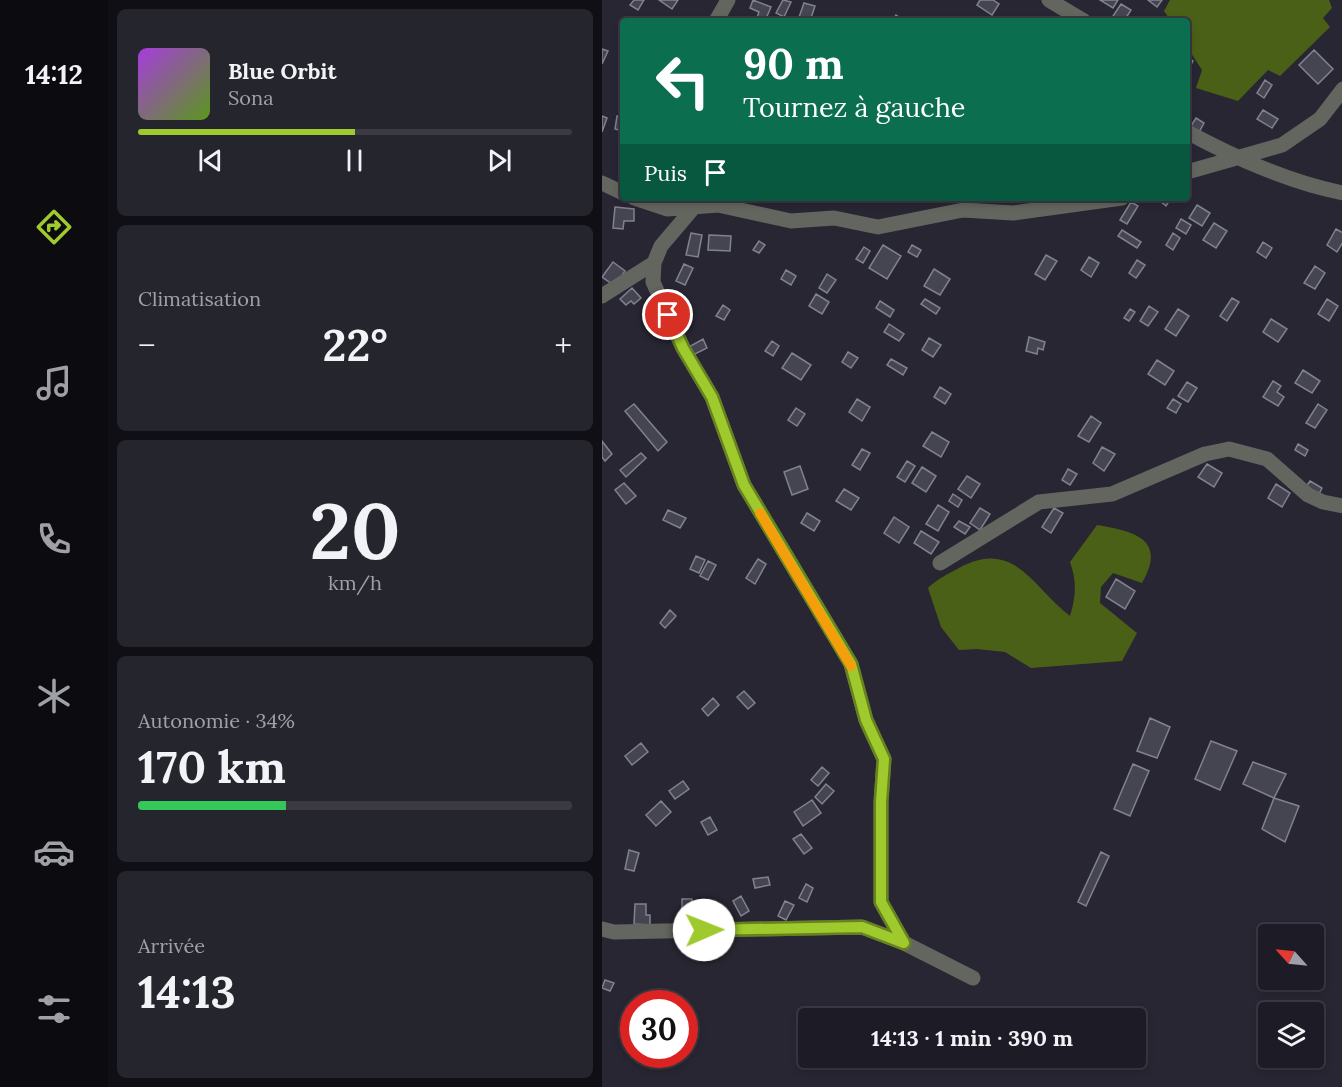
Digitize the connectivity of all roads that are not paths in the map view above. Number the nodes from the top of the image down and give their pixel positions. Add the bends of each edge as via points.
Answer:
1 (728, 0) edge
2 (1049, 0) edge
3 (718, 18) edge
4 (1079, 18) edge
5 (1343, 89) edge
6 (1190, 134) edge
7 (1236, 158) junction
8 (1190, 171) edge
9 (602, 183) edge
10 (620, 192) edge
11 (1343, 193) edge
12 (1100, 201) edge
13 (668, 203) edge
14 (695, 206) junction
15 (654, 263) junction
16 (602, 296) edge
17 (1343, 506) edge
18 (940, 562) dead end
19 (602, 929) edge
20 (904, 943) junction
21 (973, 978) dead end

1 - 3 street
2 - 4 street
5 - 7 street via 1320,119 1282,145
6 - 7 street
7 - 8 street
7 - 11 street
9 - 10 street
12 - 14 street via 1013,213 963,210 878,227 834,218 791,221 718,205
13 - 14 street
14 - 15 street via 661,246
15 - 16 street
15 - 20 street via 653,282 683,348 712,397 744,485 851,664 866,720 884,759 881,902
17 - 18 street via 1308,495 1267,459 1229,449 1205,454 1112,494 1039,501
19 - 20 street via 614,932 862,927
20 - 21 street

